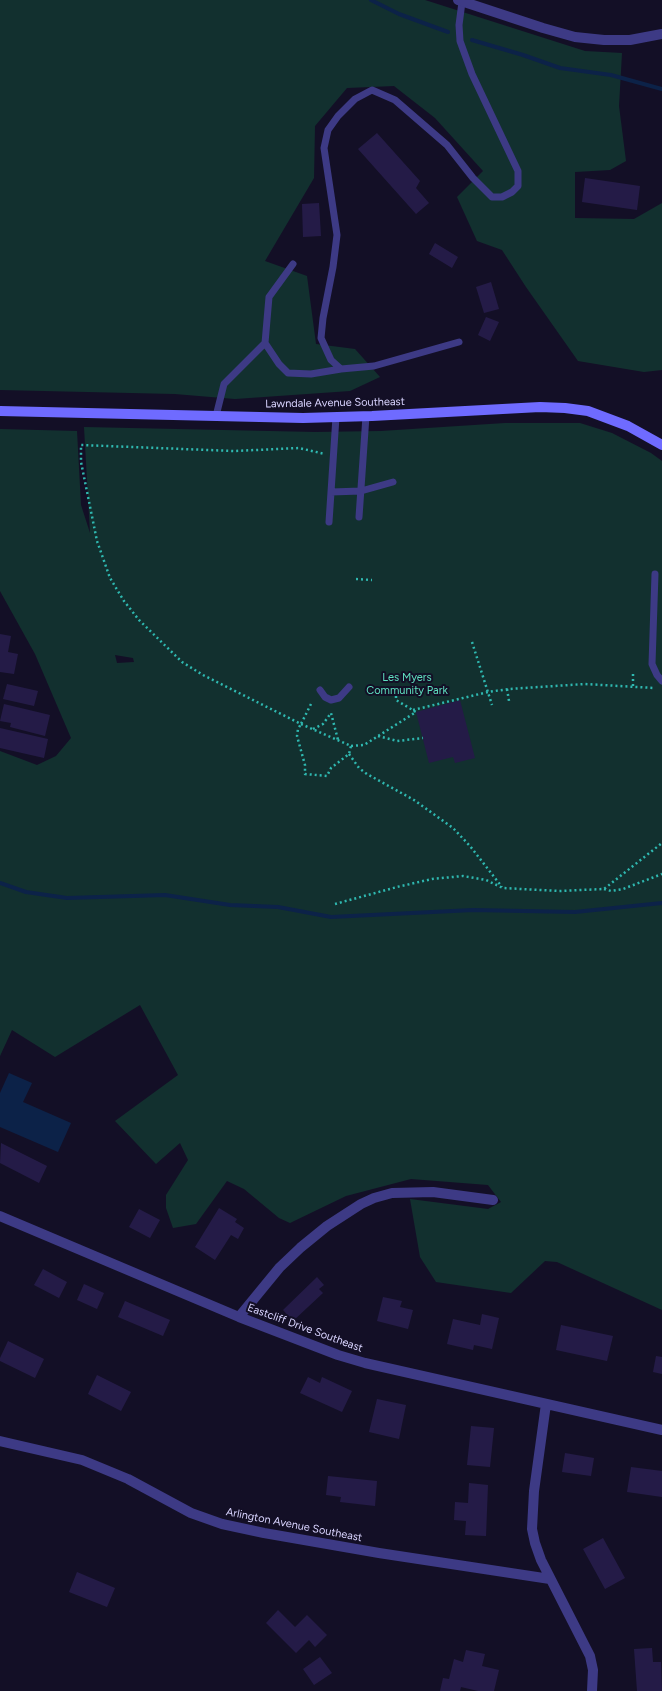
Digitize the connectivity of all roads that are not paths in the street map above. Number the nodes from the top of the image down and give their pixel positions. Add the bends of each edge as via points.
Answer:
1 (460, 1) edge
2 (662, 34) edge
3 (293, 264) dead end
4 (459, 342) dead end
5 (265, 343) junction
6 (341, 369) junction
7 (0, 411) edge
8 (216, 416) junction
9 (366, 416) junction
10 (336, 417) junction
11 (662, 445) edge
12 (393, 482) dead end
13 (361, 491) junction
14 (331, 492) junction
15 (359, 517) dead end
16 (329, 522) dead end
17 (655, 574) dead end
18 (662, 681) edge
19 (349, 687) dead end
20 (320, 690) dead end
21 (493, 1200) dead end
22 (0, 1216) edge
23 (239, 1317) junction
24 (546, 1404) junction
25 (662, 1430) edge
26 (0, 1441) edge
27 (550, 1579) junction
28 (592, 1691) edge

1 - 2 street via 575,37 630,40
1 - 6 lane via 460,41 472,74 518,171 518,186 502,197 492,197 447,145 395,100 372,90 356,99 338,116 328,130 324,148 337,235 321,338 331,360
3 - 5 lane via 270,297
4 - 6 lane via 374,366
5 - 6 lane via 288,373 311,374
5 - 8 lane via 224,384
7 - 8 street, Lawndale Avenue Southeast
8 - 10 street, Lawndale Avenue Southeast
9 - 10 street, Lawndale Avenue Southeast
9 - 11 street, Lawndale Avenue Southeast via 565,408 588,411 628,426
9 - 13 lane
10 - 14 lane
12 - 13 lane
13 - 14 lane
13 - 15 lane
14 - 16 lane
17 - 18 lane via 652,664
19 - 20 lane via 339,698 331,700
21 - 23 street via 433,1192 392,1193 374,1198 327,1226 300,1248 280,1267
22 - 23 street, Eastcliff Drive Southeast
23 - 24 street, Eastcliff Drive Southeast via 365,1363
24 - 25 street, Eastcliff Drive Southeast
24 - 27 street via 534,1491 532,1529 537,1549
26 - 27 street, Arlington Avenue Southeast via 82,1460 128,1479 191,1514 222,1524 379,1553
27 - 28 street via 590,1656 593,1670

